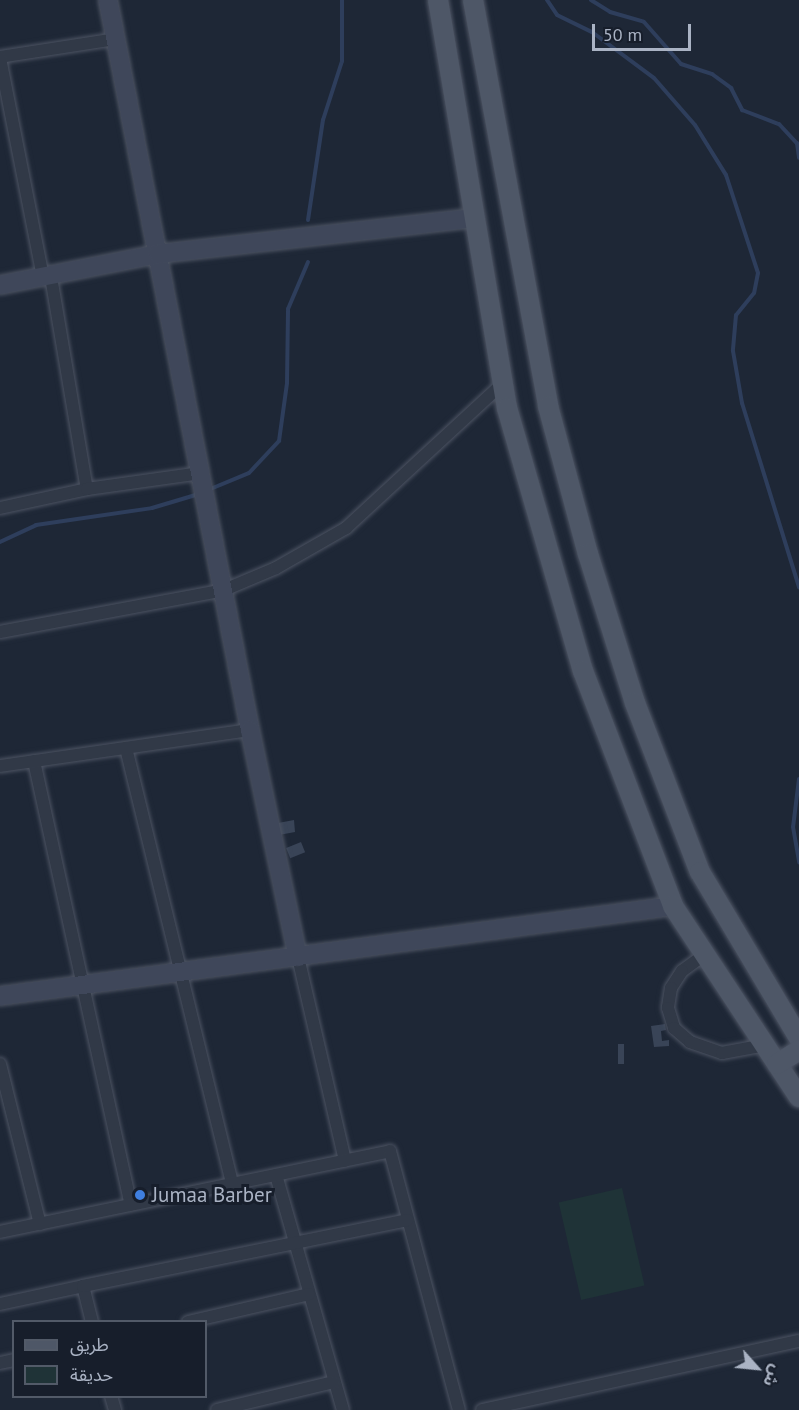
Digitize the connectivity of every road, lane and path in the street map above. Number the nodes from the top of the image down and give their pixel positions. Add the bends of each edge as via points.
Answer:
1 (108, 0) edge
2 (438, 0) edge
3 (473, 0) edge
4 (116, 39) junction
5 (0, 58) edge
6 (476, 218) junction
7 (158, 254) junction
8 (47, 278) junction
9 (0, 285) edge
10 (504, 382) junction
11 (202, 477) junction
12 (87, 489) junction
13 (0, 508) edge
14 (224, 590) junction
15 (0, 633) edge
16 (250, 730) junction
17 (126, 748) junction
18 (34, 761) junction
19 (0, 766) edge
20 (673, 906) junction
21 (704, 955) junction
22 (298, 957) junction
23 (179, 972) junction
24 (81, 986) junction
25 (0, 996) edge
26 (799, 1038) edge
27 (765, 1045) junction
28 (799, 1050) edge
29 (0, 1064) edge
30 (777, 1064) junction
31 (799, 1097) edge
32 (345, 1161) junction
33 (276, 1175) junction
34 (232, 1184) junction
35 (131, 1205) junction
36 (407, 1220) junction
37 (40, 1224) junction
38 (0, 1232) edge
39 (295, 1243) junction
40 (83, 1286) junction
41 (309, 1294) junction
42 (0, 1304) edge
43 (92, 1320) edge
44 (198, 1320) edge
45 (799, 1341) edge
46 (334, 1382) junction
47 (217, 1410) edge
48 (343, 1410) edge
49 (459, 1410) edge
50 (482, 1410) edge

1 - 4 street
2 - 6 main road
3 - 26 main road via 548,406 588,554 635,703 700,872
4 - 5 street
4 - 7 street
5 - 8 street
6 - 7 street
6 - 10 main road
7 - 8 street
7 - 11 street
8 - 9 street
8 - 12 street
10 - 14 street via 345,528 276,568
10 - 20 main road via 507,408 583,670
11 - 12 street
11 - 14 street
12 - 13 street
14 - 15 street
14 - 16 street
16 - 17 street
16 - 22 street
17 - 18 street
17 - 23 street
18 - 19 street
18 - 24 street
20 - 21 main road
20 - 22 street
21 - 27 main road
21 - 27 street via 682,971 671,988 668,1008 674,1028 690,1042 722,1053
22 - 23 street
22 - 32 street
23 - 24 street
23 - 34 street
24 - 25 street
24 - 35 street
27 - 30 main road
28 - 30 main road
29 - 37 street
30 - 31 main road
32 - 33 street
32 - 36 street via 390,1151
33 - 34 street
33 - 39 street
34 - 35 street
35 - 37 street
36 - 39 street
36 - 49 street
37 - 38 street
39 - 40 street
39 - 41 street
40 - 42 street
40 - 43 street
41 - 44 street
41 - 46 street
45 - 50 street
46 - 47 street
46 - 48 street

